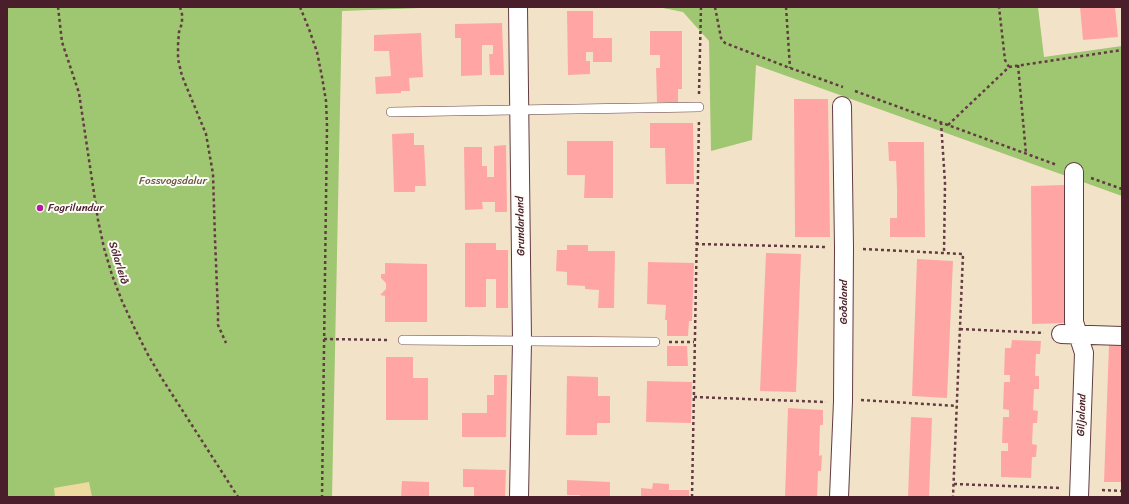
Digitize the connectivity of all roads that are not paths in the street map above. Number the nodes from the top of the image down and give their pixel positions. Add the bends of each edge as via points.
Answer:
1 (518, 7) edge
2 (842, 106) dead end
3 (699, 107) road end
4 (520, 110) junction
5 (391, 112) dead end
6 (1074, 172) road end
7 (1061, 334) road end
8 (1078, 334) junction
9 (1122, 336) edge
10 (403, 340) road end
11 (522, 341) junction
12 (655, 342) road end
13 (1073, 493) edge
14 (519, 497) edge
15 (839, 497) edge

1 - 4 street, Grundarland
2 - 15 street, Goðaland via 843,401
3 - 4 lane
4 - 5 lane
4 - 11 street, Grundarland
6 - 8 street, Giljaland via 1074,322
7 - 8 street
8 - 9 street
8 - 13 street, Giljaland via 1084,353
10 - 11 lane
11 - 12 lane
11 - 14 street, Grundarland

